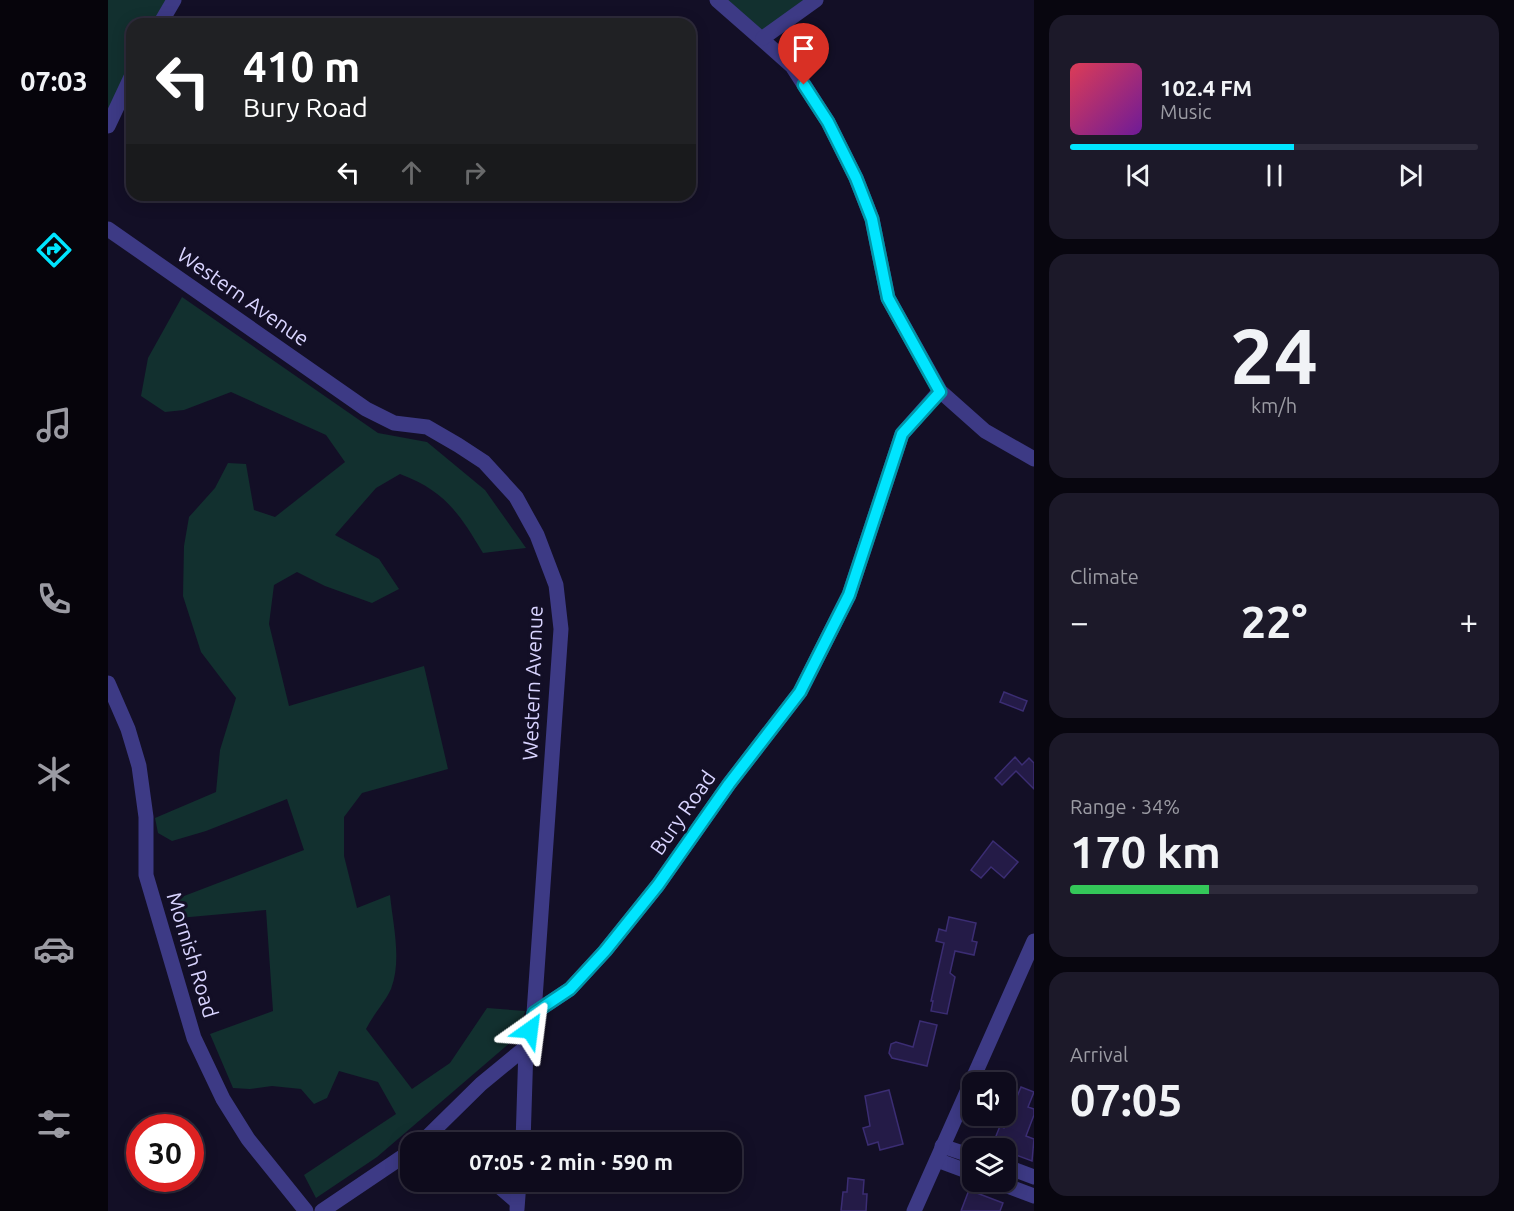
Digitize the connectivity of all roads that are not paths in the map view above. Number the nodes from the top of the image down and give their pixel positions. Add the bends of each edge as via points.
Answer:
1 (174, 0) edge
2 (717, 0) edge
3 (816, 0) edge
4 (164, 18) edge
5 (763, 38) junction
6 (126, 88) edge
7 (108, 126) edge
8 (108, 229) edge
9 (940, 392) junction
10 (1034, 459) edge
11 (108, 683) edge
12 (1034, 941) edge
13 (534, 1013) junction
14 (526, 1047) junction
15 (431, 1132) edge
16 (523, 1132) edge
17 (939, 1153) junction
18 (962, 1154) edge
19 (400, 1158) edge
20 (962, 1167) edge
21 (1016, 1170) edge
22 (1034, 1177) edge
23 (1016, 1189) edge
24 (504, 1192) edge
25 (1034, 1196) edge
26 (517, 1206) edge
27 (306, 1211) edge
28 (322, 1211) edge
29 (914, 1211) edge

1 - 4 street
2 - 5 street
3 - 5 street
5 - 9 street via 792,66 849,164 872,219 888,298
6 - 7 street
8 - 13 street, Western Avenue via 366,409 394,423 428,427 484,462 516,497 537,535 556,585 561,629
9 - 10 street via 985,431
9 - 13 street, Bury Road via 902,434 849,595 800,692 605,951 570,989
11 - 27 street, Mornish Road via 140,766 147,875 194,1038 242,1129
12 - 17 street
13 - 14 street
14 - 15 street
14 - 16 street
17 - 18 street
17 - 20 street
17 - 29 street
19 - 28 street
21 - 22 street
23 - 25 street
24 - 26 street

